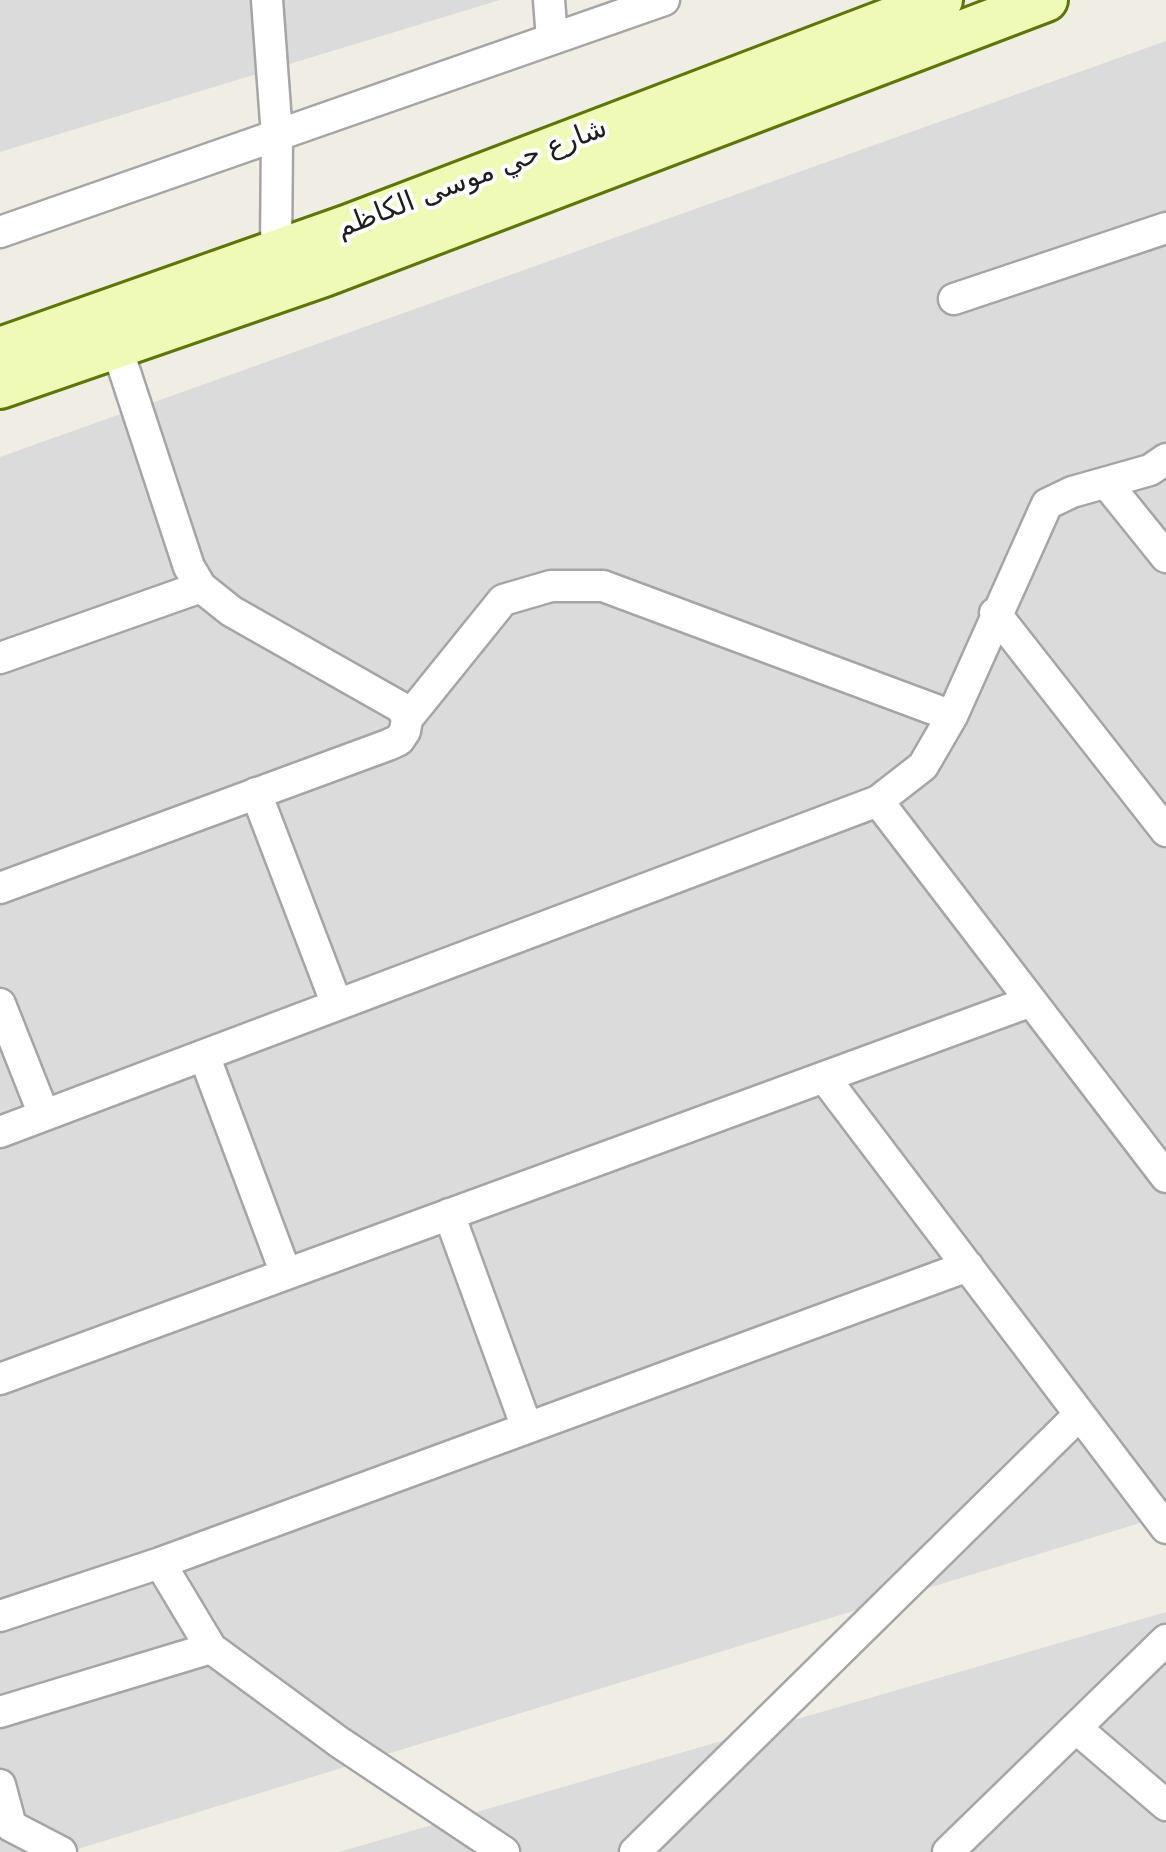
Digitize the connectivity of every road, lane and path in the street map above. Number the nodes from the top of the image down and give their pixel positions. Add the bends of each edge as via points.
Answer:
1 (267, 0) edge
2 (549, 0) edge
3 (664, 0) edge
4 (941, 0) edge
5 (1022, 4) edge
6 (552, 39) junction
7 (277, 136) junction
8 (1166, 228) edge
9 (0, 232) edge
10 (276, 252) junction
11 (954, 299) dead end
12 (117, 348) junction
13 (0, 349) edge
14 (0, 387) edge
15 (1166, 459) edge
16 (1108, 484) junction
17 (1166, 556) edge
18 (201, 587) junction
19 (995, 613) junction
20 (0, 658) edge
21 (952, 716) junction
22 (406, 719) junction
23 (256, 793) junction
24 (878, 801) junction
25 (1166, 831) edge
26 (0, 888) edge
27 (1029, 1002) junction
28 (0, 1004) edge
29 (337, 1005) junction
30 (204, 1055) junction
31 (824, 1077) junction
32 (44, 1116) junction
33 (0, 1132) edge
34 (1166, 1178) edge
35 (449, 1214) junction
36 (968, 1266) junction
37 (286, 1274) junction
38 (0, 1380) edge
39 (1080, 1414) junction
40 (527, 1428) junction
41 (1166, 1528) edge
42 (160, 1563) junction
43 (0, 1616) edge
44 (1166, 1640) edge
45 (211, 1648) junction
46 (0, 1712) edge
47 (1076, 1728) junction
48 (0, 1785) edge
49 (1166, 1805) edge
50 (6, 1827) edge
51 (61, 1852) edge
52 (504, 1852) edge
53 (636, 1852) edge
54 (948, 1852) edge

1 - 7 street
2 - 6 street
3 - 6 street
4 - 10 main road, شارع حي موسى الكاظم
5 - 12 main road
6 - 7 street
7 - 9 street
7 - 10 street
8 - 11 street
10 - 13 main road, شارع حي موسى الكاظم
12 - 14 main road
12 - 18 street via 188,567
15 - 16 street
16 - 17 street
16 - 19 street via 1047,504
18 - 20 street
18 - 22 street via 231,611 402,708
19 - 21 street
19 - 25 street
21 - 22 street via 604,586 551,586 503,600
21 - 24 street via 923,766
22 - 23 street via 398,740
23 - 26 street
23 - 29 street
24 - 27 street
24 - 29 street
27 - 31 street
27 - 34 street
28 - 32 street
29 - 30 street
30 - 32 street
30 - 37 street
31 - 35 street
31 - 36 street
32 - 33 street
35 - 37 street
35 - 40 street
36 - 39 street
36 - 40 street
37 - 38 street
39 - 41 street
39 - 53 street
40 - 42 street
42 - 43 street
42 - 45 street
44 - 47 street
45 - 46 street
45 - 52 street
47 - 49 street
47 - 54 street
48 - 50 street
50 - 51 street

